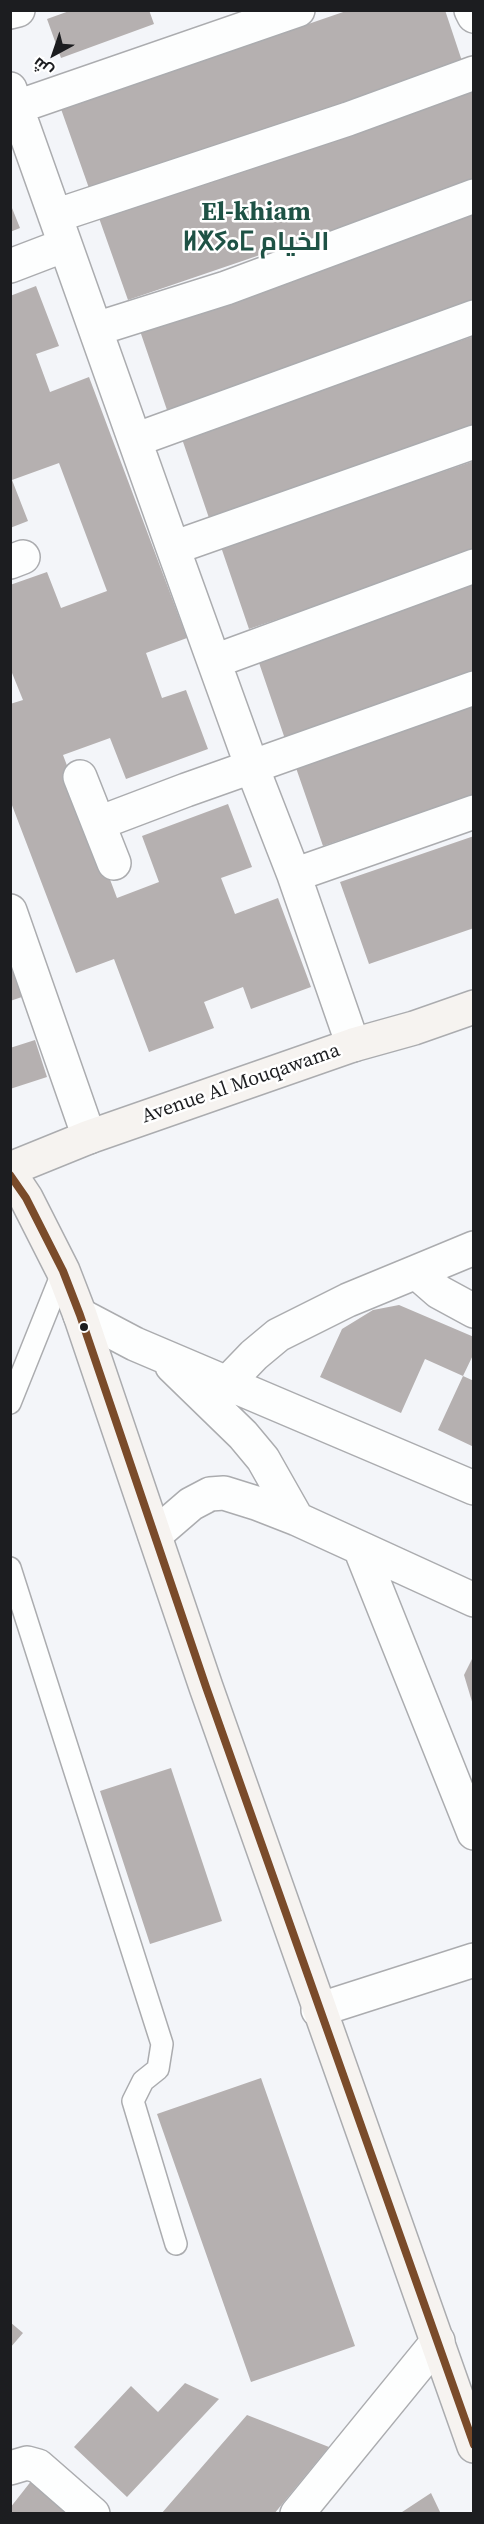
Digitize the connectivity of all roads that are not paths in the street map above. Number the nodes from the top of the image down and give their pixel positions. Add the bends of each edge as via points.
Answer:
1 (18, 10) edge
2 (471, 10) edge
3 (296, 11) edge
4 (10, 12) edge
5 (474, 16) edge
6 (474, 73) edge
7 (14, 98) edge
8 (474, 196) edge
9 (60, 230) junction
10 (10, 266) edge
11 (474, 317) edge
12 (96, 329) junction
13 (135, 440) junction
14 (474, 442) edge
15 (173, 548) junction
16 (474, 566) edge
17 (215, 662) junction
18 (474, 688) edge
19 (252, 767) junction
20 (80, 777) dead end
21 (474, 812) edge
22 (99, 823) junction
23 (114, 863) dead end
24 (294, 875) junction
25 (10, 911) edge
26 (474, 1007) edge
27 (353, 1045) junction
28 (89, 1137) junction
29 (10, 1169) edge
30 (10, 1174) edge
31 (474, 1248) edge
32 (63, 1272) junction
33 (416, 1272) junction
34 (474, 1311) edge
35 (80, 1315) junction
36 (158, 1352) junction
37 (228, 1382) junction
38 (10, 1403) edge
39 (474, 1488) edge
40 (297, 1519) junction
41 (155, 1535) junction
42 (360, 1548) junction
43 (10, 1568) edge
44 (474, 1600) edge
45 (474, 1833) edge
46 (474, 1960) edge
47 (318, 2010) junction
48 (176, 2244) dead end
49 (438, 2341) junction
50 (474, 2446) edge
51 (10, 2468) edge
52 (93, 2514) edge
53 (297, 2514) edge

1 - 4 street
2 - 5 street
3 - 7 street
6 - 9 street
7 - 9 street
8 - 12 street via 226,288
9 - 10 street
9 - 12 street
11 - 13 street
12 - 13 street
13 - 15 street
14 - 15 street
15 - 17 street
16 - 17 street
17 - 19 street
18 - 19 street
19 - 22 street
19 - 24 street
20 - 22 street
21 - 24 street
22 - 23 street
24 - 27 street
25 - 28 street
26 - 27 street, Avenue Al Mouqawama
27 - 28 street, Avenue Al Mouqawama
28 - 29 street, Avenue Al Mouqawama
30 - 32 street
31 - 33 street
32 - 35 street
32 - 38 lane
33 - 34 street via 439,1292
33 - 37 street via 278,1335
35 - 36 street
35 - 41 street
36 - 37 street
36 - 40 street via 263,1459
37 - 39 street
40 - 41 street via 224,1493 210,1494 191,1504
40 - 42 street
41 - 47 street
42 - 44 street
42 - 45 street
43 - 48 lane via 162,2044 158,2069 143,2081 133,2101
46 - 47 street
47 - 49 street
49 - 50 street
49 - 53 street
51 - 52 street via 27,2463 38,2466

